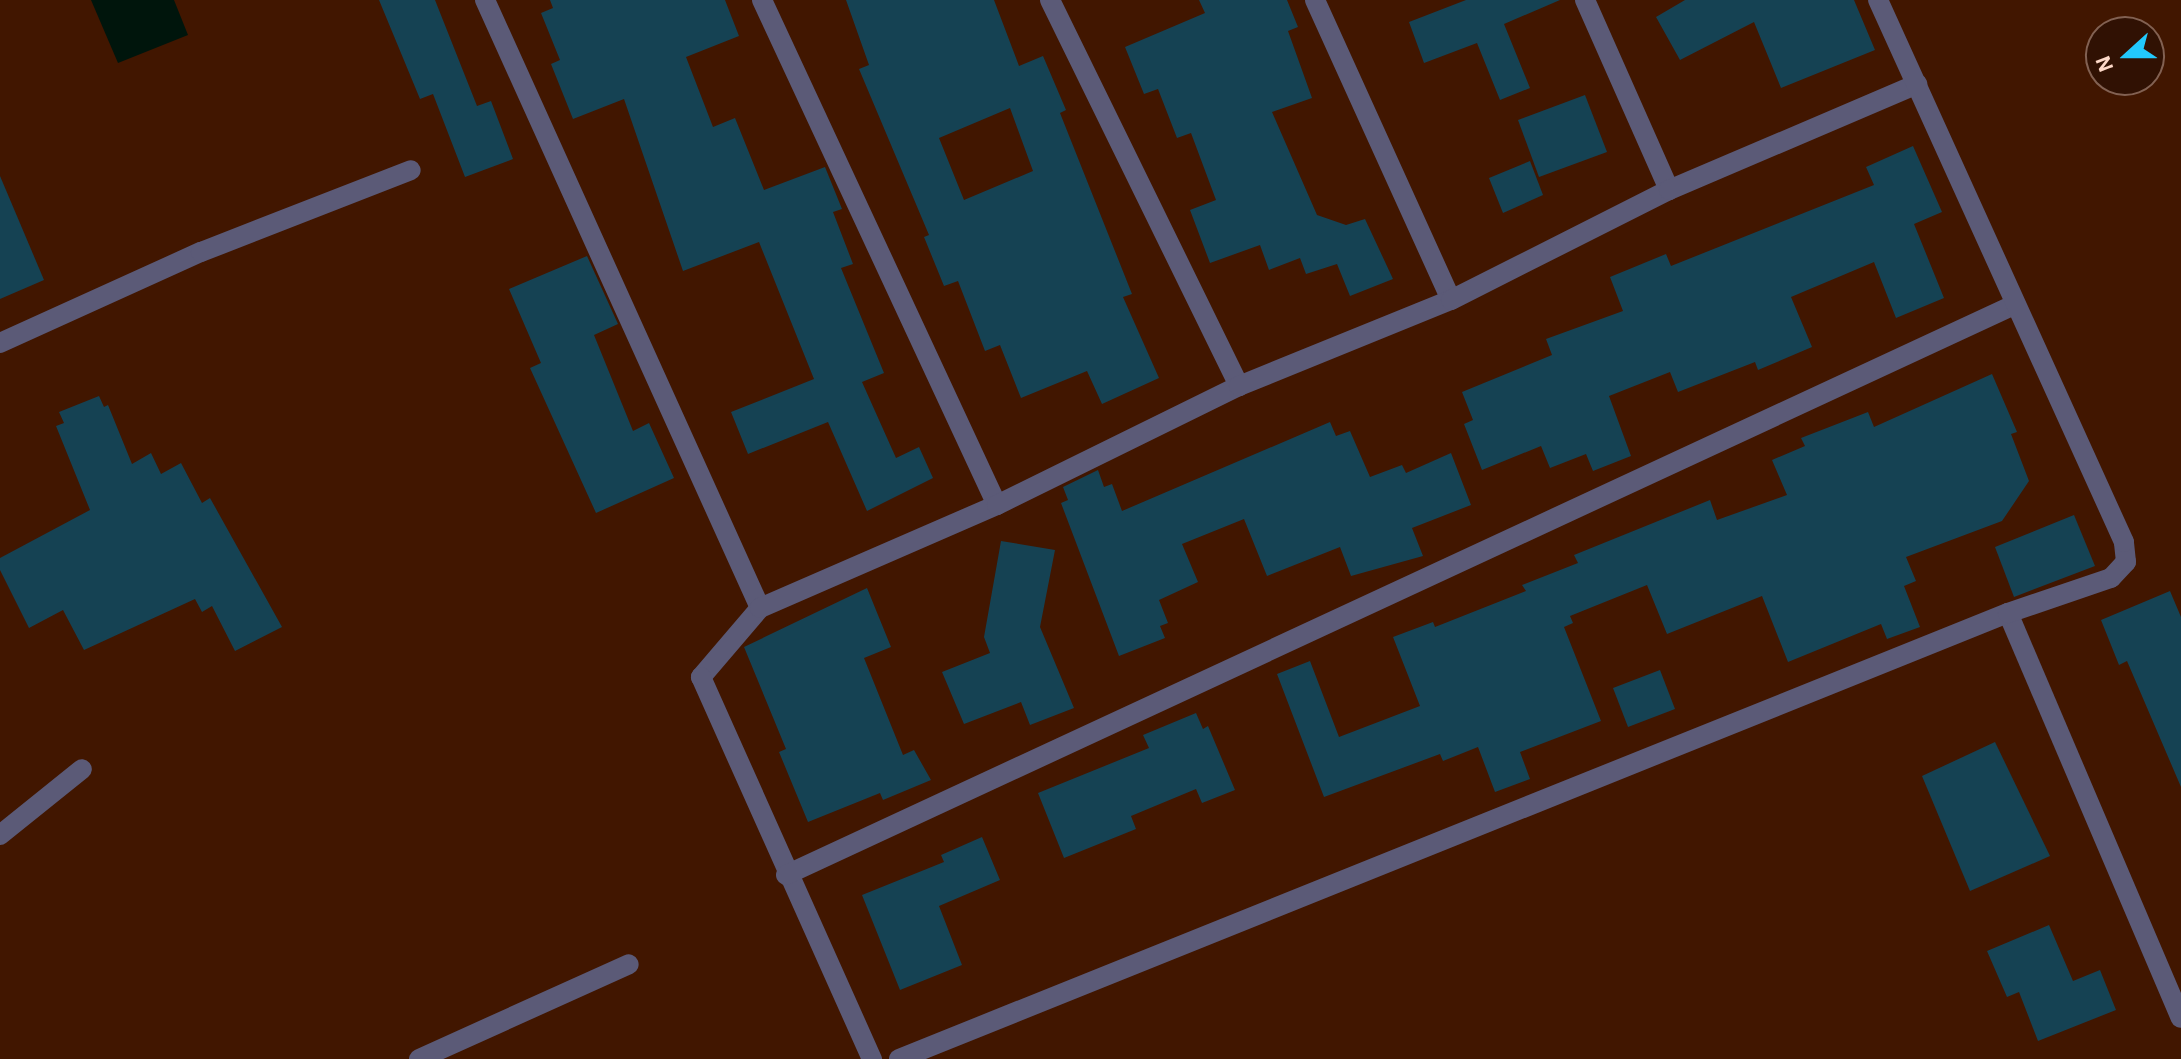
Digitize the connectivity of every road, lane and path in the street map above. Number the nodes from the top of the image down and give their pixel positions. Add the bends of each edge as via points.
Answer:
1 (485, 0) edge
2 (762, 0) edge
3 (1050, 0) edge
4 (1315, 0) edge
5 (1585, 0) edge
6 (1878, 0) edge
7 (1917, 84) junction
8 (411, 170) dead end
9 (1669, 190) junction
10 (1451, 300) junction
11 (2014, 305) junction
12 (0, 343) edge
13 (1239, 386) junction
14 (997, 505) junction
15 (760, 608) junction
16 (2008, 613) junction
17 (82, 769) dead end
18 (0, 835) edge
19 (786, 875) junction
20 (629, 964) dead end
21 (2181, 1018) edge
22 (419, 1059) edge
23 (872, 1059) edge
24 (899, 1059) edge

1 - 15 street
2 - 14 street
3 - 13 street
4 - 10 street
5 - 9 street
6 - 7 street
7 - 9 street
7 - 11 street
8 - 12 street via 201,252
9 - 10 street
10 - 13 street
11 - 16 street via 2124,542 2126,562 2111,578
11 - 19 street
13 - 14 street
14 - 15 street
15 - 19 street via 701,677
16 - 21 street
16 - 24 street
17 - 18 street
19 - 23 street
20 - 22 street

